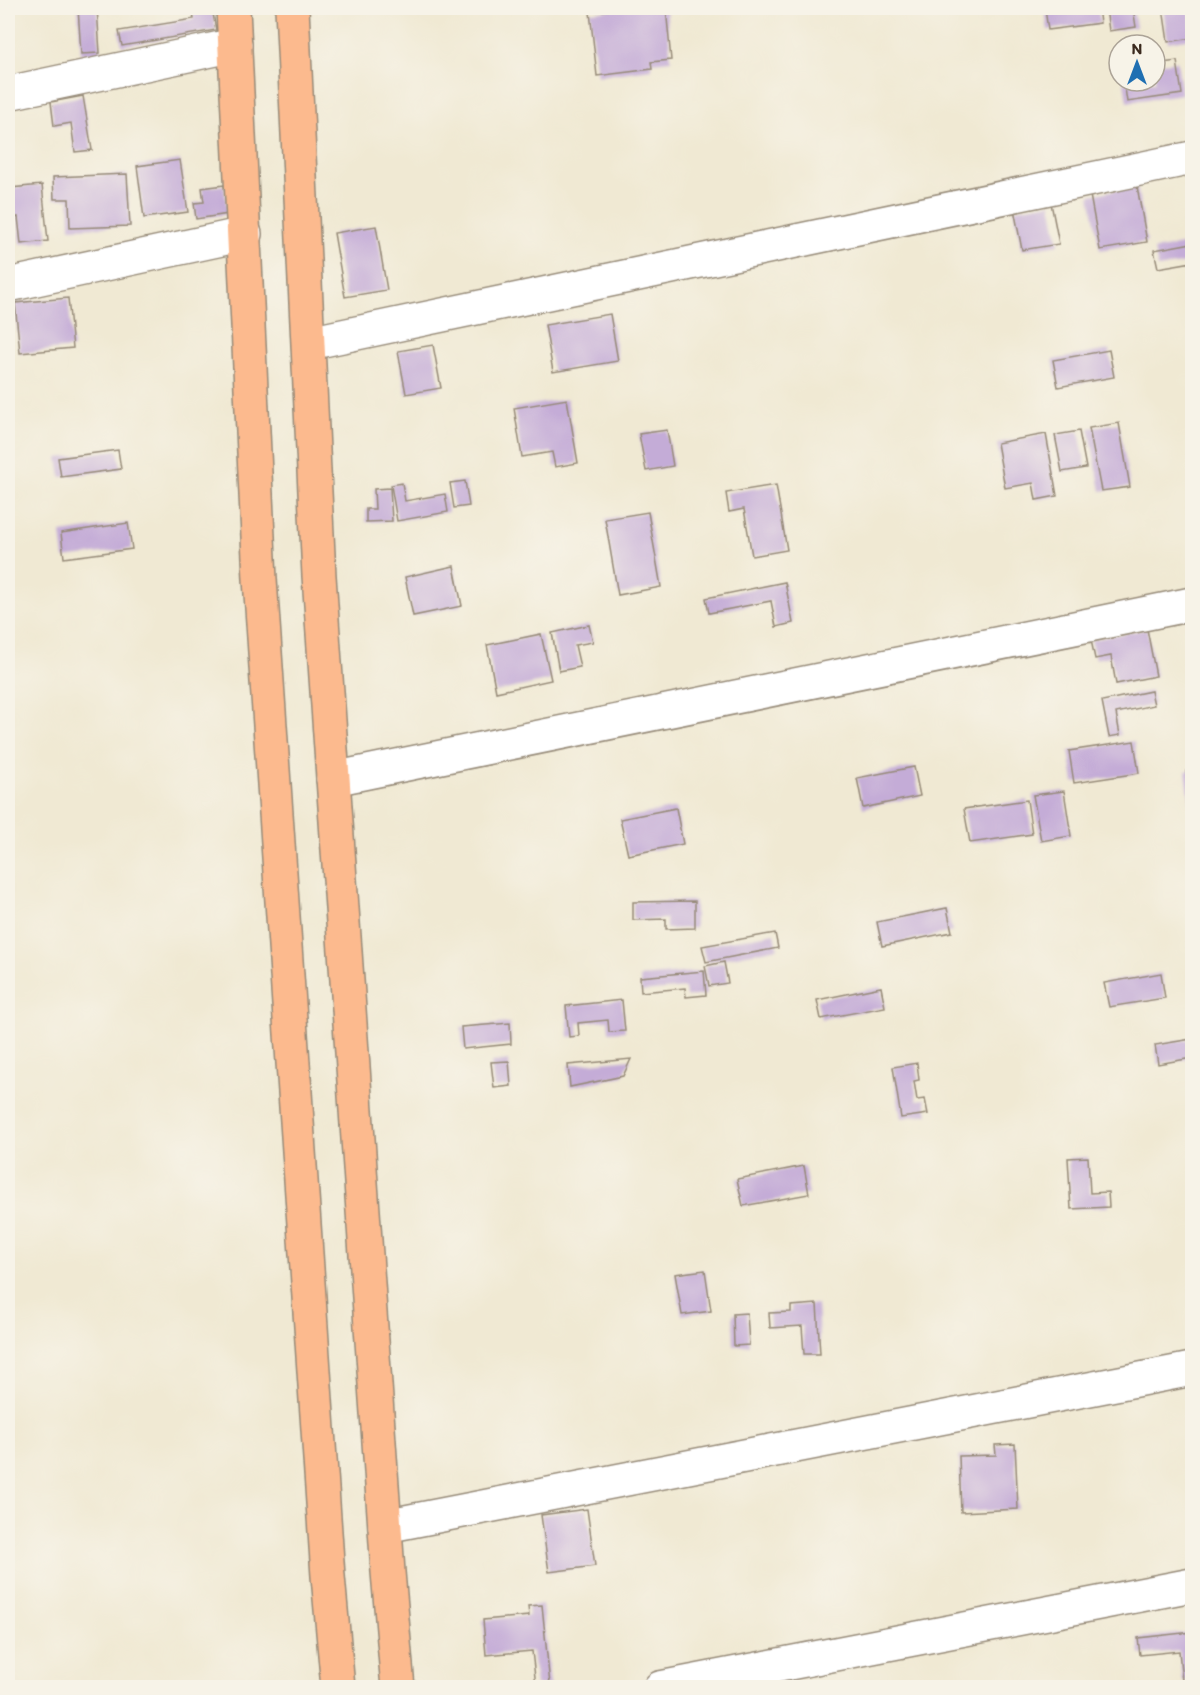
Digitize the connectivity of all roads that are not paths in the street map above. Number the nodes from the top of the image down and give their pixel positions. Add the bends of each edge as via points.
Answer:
1 (233, 8) edge
2 (292, 8) edge
3 (235, 45) junction
4 (8, 93) edge
5 (1192, 158) edge
6 (245, 234) junction
7 (8, 285) edge
8 (309, 343) junction
9 (1192, 604) edge
10 (333, 779) junction
11 (1192, 1370) edge
12 (385, 1526) junction
13 (1192, 1585) edge
14 (338, 1688) edge
15 (398, 1688) edge
16 (660, 1688) edge

1 - 3 main road
2 - 8 main road
3 - 4 street
3 - 6 main road
5 - 8 street
6 - 7 street
6 - 14 main road via 261,591
8 - 10 main road
9 - 10 street
10 - 12 main road
11 - 12 street
12 - 15 main road
13 - 16 street

